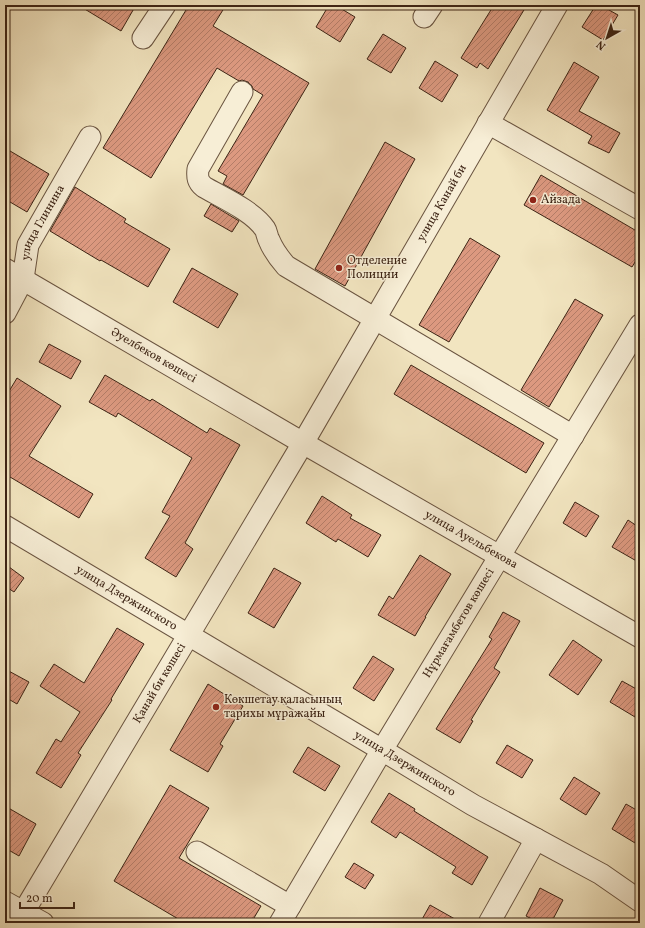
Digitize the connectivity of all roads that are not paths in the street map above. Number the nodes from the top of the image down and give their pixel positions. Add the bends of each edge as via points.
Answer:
1 (165, 5) edge
2 (557, 5) edge
3 (144, 38) dead end
4 (242, 92) dead end
5 (488, 124) junction
6 (90, 137) dead end
7 (640, 209) edge
8 (14, 274) edge
9 (5, 313) edge
10 (375, 319) junction
11 (640, 325) edge
12 (573, 436) junction
13 (303, 443) junction
14 (5, 526) edge
15 (499, 556) junction
16 (189, 634) junction
17 (640, 637) edge
18 (382, 750) junction
19 (536, 839) junction
20 (197, 852) dead end
21 (640, 901) edge
22 (5, 902) edge
23 (285, 914) edge
24 (20, 918) edge
25 (42, 923) edge
26 (490, 923) edge

1 - 3 street
2 - 5 street, улица Канай би
4 - 10 street via 198,169 199,182 257,220 265,230 278,258 286,266
5 - 7 street
5 - 10 street, улица Канай би
6 - 8 street, улица Глинина
8 - 9 street, улица Глинина
8 - 13 street, Әуелбеков көшесі
10 - 12 street
10 - 13 street, улица Канай би
11 - 12 street, Нұрмағамбетов көшесі
12 - 15 street, Нұрмағамбетов көшесі
13 - 15 street, улица Ауельбекова
13 - 16 street, Қанай би көшесі
14 - 16 street, улица Дзержинского
15 - 17 street, улица Ауельбекова
15 - 18 street, Нұрмағамбетов көшесі
16 - 18 street, улица Дзержинского
16 - 24 street, Қанай би көшесі
18 - 19 street, улица Дзержинского via 473,805
18 - 23 street, Нұрмағамбетов көшесі
19 - 21 street, улица Дзержинского via 601,874
19 - 26 street
20 - 23 street
22 - 24 street
24 - 25 street

